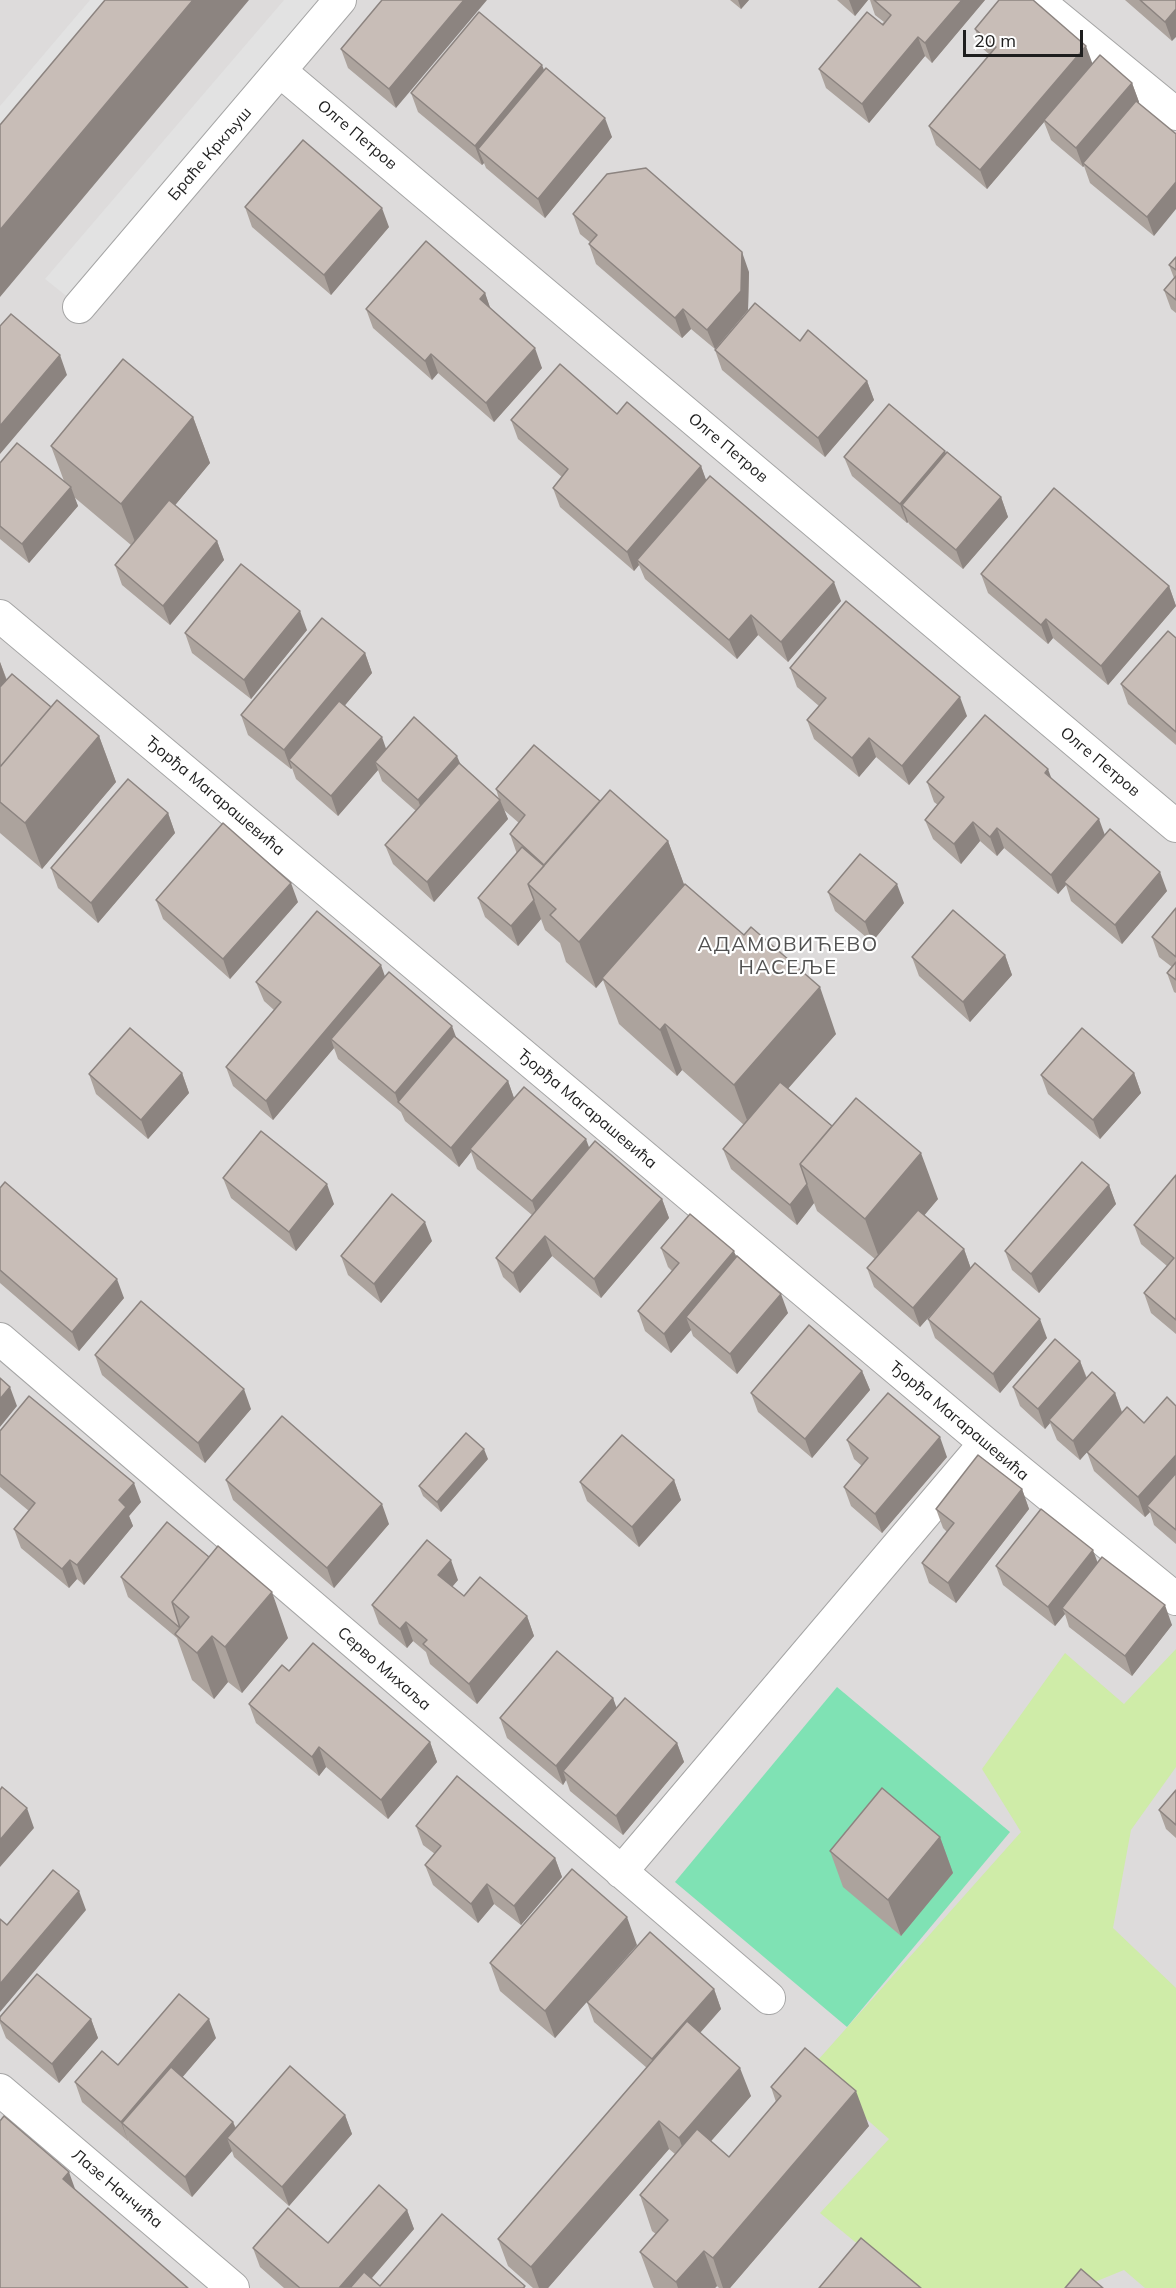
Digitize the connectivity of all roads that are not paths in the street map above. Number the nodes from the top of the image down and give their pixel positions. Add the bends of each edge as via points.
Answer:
1 (340, 0) edge
2 (1037, 0) edge
3 (280, 71) junction
4 (1176, 114) edge
5 (79, 307) dead end
6 (0, 616) edge
7 (1176, 826) edge
8 (0, 1339) edge
9 (985, 1443) junction
10 (1176, 1599) edge
11 (621, 1872) junction
12 (770, 1998) dead end
13 (0, 2090) edge
14 (233, 2288) edge

1 - 3 street, Браће Кркљуш
2 - 4 street
3 - 5 street, Браће Кркљуш
3 - 7 street, Олге Петров
6 - 9 street, Ђорђа Магарашевића
8 - 11 street, Серво Михаља
9 - 10 street, Ђорђа Магарашевића
9 - 11 street
11 - 12 street, Серво Михаља
13 - 14 street, Лазе Нанчића

